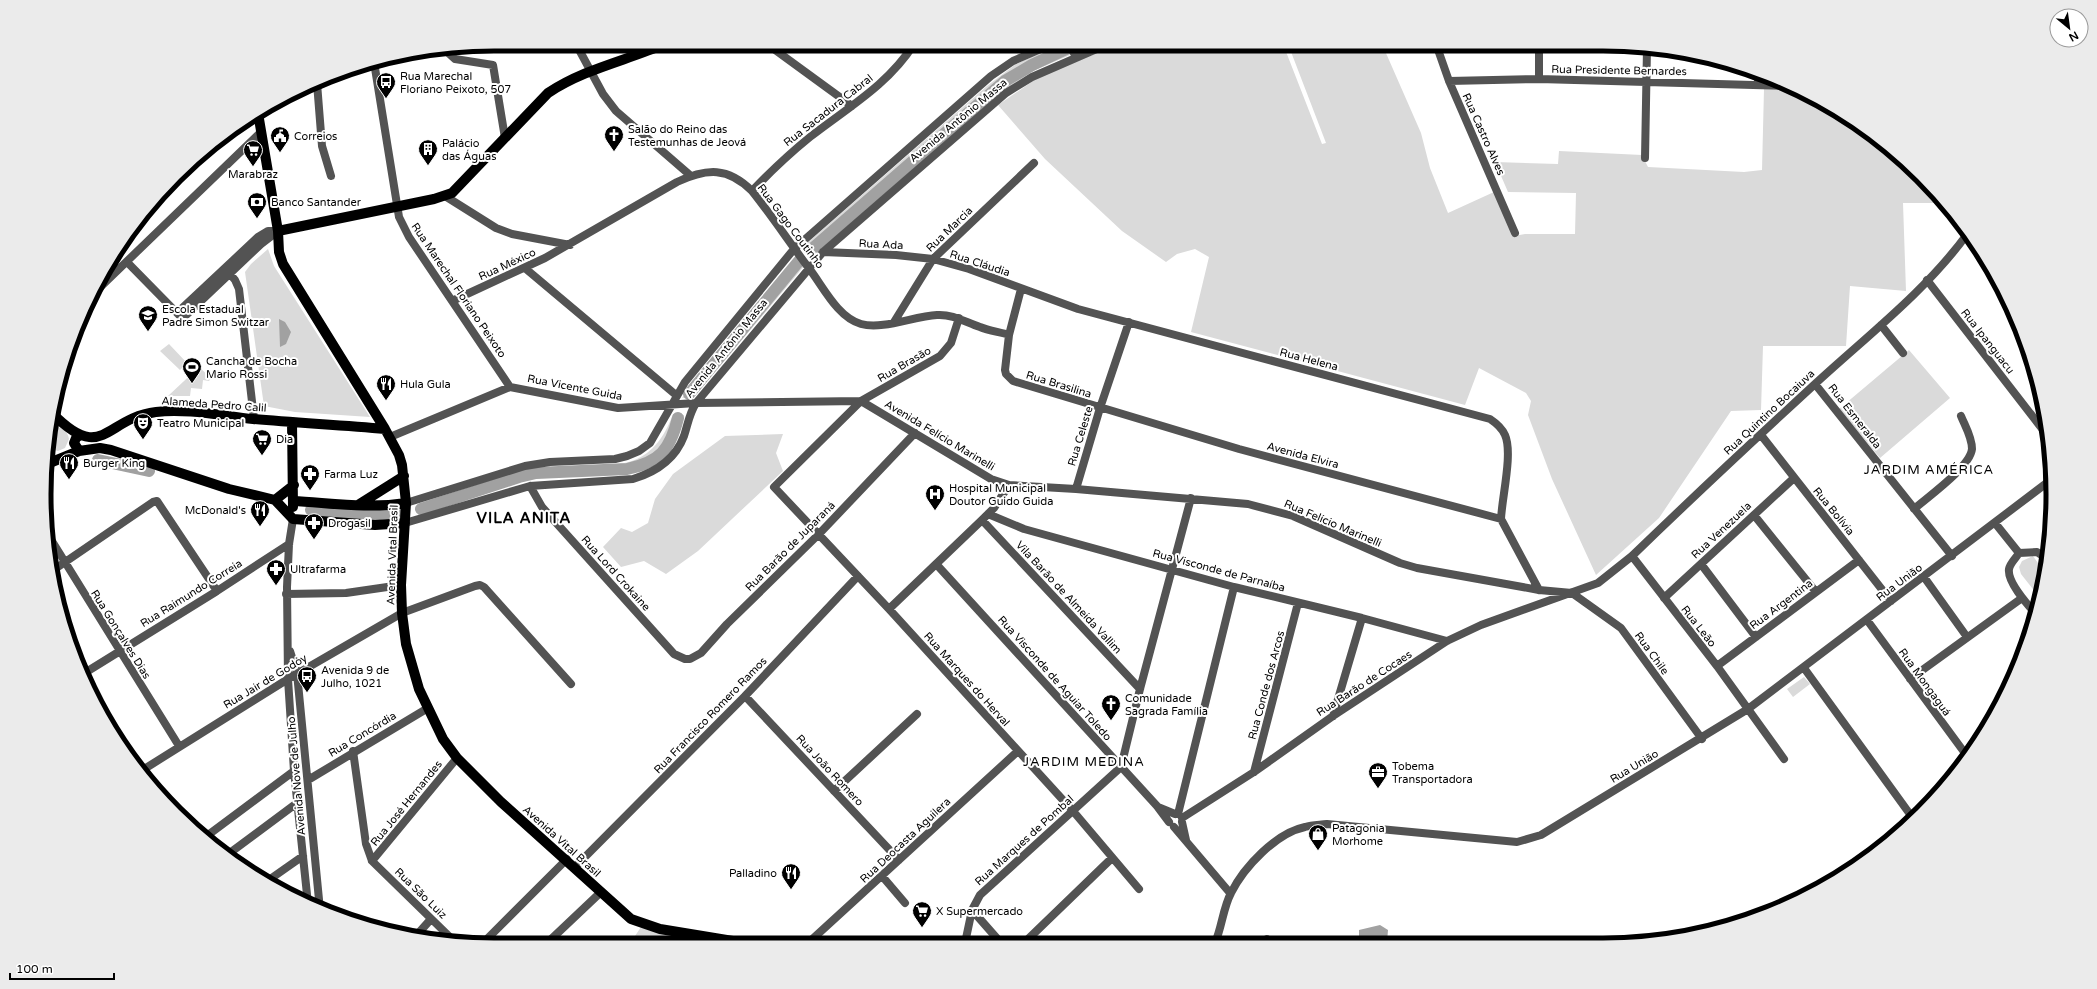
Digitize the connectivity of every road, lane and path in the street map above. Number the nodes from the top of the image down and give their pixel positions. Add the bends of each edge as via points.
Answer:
1 (580, 51) edge
2 (645, 51) edge
3 (777, 51) edge
4 (909, 51) edge
5 (1036, 51) edge
6 (1073, 51) edge
7 (1091, 51) edge
8 (1438, 51) edge
9 (1539, 51) edge
10 (449, 54) edge
11 (1647, 54) edge
12 (1076, 57) junction
13 (375, 68) edge
14 (590, 70) junction
15 (1539, 79) junction
16 (1758, 80) edge
17 (1449, 81) junction
18 (1646, 82) junction
19 (1758, 85) junction
20 (1773, 85) edge
21 (317, 88) edge
22 (852, 106) junction
23 (259, 119) edge
24 (260, 133) junction
25 (505, 138) junction
26 (1645, 158) dead end
27 (1034, 163) dead end
28 (331, 176) dead end
29 (690, 176) junction
30 (752, 191) junction
31 (445, 196) junction
32 (396, 207) junction
33 (278, 231) junction
34 (1515, 233) dead end
35 (840, 237) junction
36 (1964, 238) edge
37 (570, 244) junction
38 (794, 249) junction
39 (823, 252) junction
40 (852, 253) junction
41 (933, 259) junction
42 (126, 262) junction
43 (809, 268) junction
44 (526, 269) junction
45 (227, 271) junction
46 (1927, 280) junction
47 (105, 282) edge
48 (1021, 289) junction
49 (452, 301) junction
50 (959, 318) junction
51 (894, 322) junction
52 (1129, 322) junction
53 (1881, 325) junction
54 (1009, 335) junction
55 (1903, 353) dead end
56 (1815, 384) junction
57 (510, 387) junction
58 (676, 395) junction
59 (861, 401) junction
60 (696, 403) junction
61 (670, 406) junction
62 (1100, 408) junction
63 (1961, 416) dead end
64 (58, 419) edge
65 (254, 419) junction
66 (292, 422) junction
67 (2040, 426) edge
68 (388, 433) junction
69 (914, 433) junction
70 (80, 435) junction
71 (1760, 435) junction
72 (76, 452) junction
73 (52, 462) edge
74 (404, 476) junction
75 (1794, 478) junction
76 (2046, 484) edge
77 (294, 485) junction
78 (530, 486) junction
79 (1009, 486) junction
80 (1076, 489) junction
81 (1191, 498) junction
82 (275, 500) junction
83 (293, 500) junction
84 (406, 503) junction
85 (358, 506) junction
86 (1914, 509) junction
87 (1754, 515) junction
88 (985, 517) junction
89 (293, 519) junction
90 (1501, 519) junction
91 (405, 523) junction
92 (1995, 523) junction
93 (819, 534) junction
94 (289, 544) junction
95 (54, 547) edge
96 (2019, 553) junction
97 (2042, 555) edge
98 (1632, 556) junction
99 (1952, 556) junction
100 (1859, 560) junction
101 (64, 562) junction
102 (1701, 564) junction
103 (937, 565) junction
104 (58, 567) edge
105 (1172, 569) junction
106 (858, 576) junction
107 (1924, 577) junction
108 (401, 585) junction
109 (1234, 587) junction
110 (1539, 590) junction
111 (217, 591) junction
112 (1816, 592) junction
113 (1572, 593) junction
114 (286, 594) junction
115 (1664, 598) junction
116 (2022, 598) junction
117 (1891, 601) junction
118 (1298, 603) junction
119 (889, 609) junction
120 (2031, 609) edge
121 (402, 613) junction
122 (1362, 618) junction
123 (1866, 620) junction
124 (1756, 637) junction
125 (1967, 638) junction
126 (1447, 641) junction
127 (288, 642) junction
128 (119, 651) junction
129 (674, 654) joint
130 (1717, 666) junction
131 (1804, 668) junction
132 (88, 671) edge
133 (297, 673) junction
134 (288, 679) junction
135 (1910, 679) junction
136 (571, 684) dead end
137 (1140, 689) junction
138 (744, 696) junction
139 (428, 708) junction
140 (1748, 709) junction
141 (917, 714) dead end
142 (1333, 716) junction
143 (1702, 739) junction
144 (178, 746) junction
145 (1018, 751) junction
146 (1963, 751) edge
147 (353, 752) junction
148 (457, 758) junction
149 (1784, 759) dead end
150 (1121, 767) junction
151 (146, 768) edge
152 (294, 771) junction
153 (1254, 772) junction
154 (308, 780) junction
155 (834, 791) junction
156 (297, 803) junction
157 (1157, 806) junction
158 (1073, 811) junction
159 (1910, 814) edge
160 (1179, 817) junction
161 (1172, 825) junction
162 (210, 834) edge
163 (1186, 840) junction
164 (232, 851) edge
165 (303, 856) junction
166 (1112, 858) junction
167 (567, 859) junction
168 (898, 860) junction
169 (372, 862) junction
170 (575, 867) junction
171 (882, 876) junction
172 (272, 878) edge
173 (1139, 889) dead end
174 (601, 892) junction
175 (1230, 893) junction
176 (307, 896) edge
177 (319, 901) edge
178 (905, 903) dead end
179 (972, 910) junction
180 (431, 919) junction
181 (420, 931) edge
182 (448, 935) edge
183 (488, 938) edge
184 (552, 938) edge
185 (717, 938) edge
186 (814, 938) edge
187 (966, 938) edge
188 (997, 938) edge
189 (1029, 938) edge
190 (1216, 938) edge

1 - 14 street
2 - 14 main road
3 - 22 street
4 - 22 street, Rua Sacadura Cabral via 894,71
5 - 38 street, Avenida Antônio Massa via 1013,61 991,76
6 - 12 street
7 - 12 street, Avenida Antônio Massa
8 - 17 street, Rua Castro Alves
9 - 15 street
10 - 25 street via 455,59 493,65
11 - 18 street
12 - 35 street, Avenida Antônio Massa via 1032,77 1006,94
13 - 32 street, Rua Marechal Floriano Peixoto
14 - 25 main road via 548,93
14 - 29 street via 616,111
15 - 17 street, Rua Presidente Bernardes
15 - 18 street, Rua Presidente Bernardes
16 - 19 street
17 - 34 street, Rua Castro Alves
18 - 19 street, Rua Presidente Bernardes
18 - 26 street
19 - 20 street, Rua Presidente Bernardes
21 - 28 street via 322,146
22 - 30 street, Rua Sacadura Cabral via 777,164
23 - 24 main road
24 - 33 main road
24 - 42 street
25 - 31 main road via 458,188
27 - 41 street, Rua Marcia
29 - 30 street, Rua Gago Coutinho via 717,172 731,174
29 - 37 street, Rua Gago Coutinho
30 - 38 street, Rua Gago Coutinho
31 - 32 main road
31 - 37 street via 512,234
32 - 33 main road
32 - 49 street, Rua Marechal Floriano Peixoto via 409,237
33 - 45 street via 268,231 258,237
33 - 68 main road, Avenida Vital Brasil via 278,252 283,264
35 - 39 street, Avenida Antônio Massa
35 - 40 street, Rua Ada via 844,246
36 - 46 street, Rua Quintino Bocaiuva
37 - 44 street, Rua México
38 - 43 street, Rua Gago Coutinho
38 - 58 street, Avenida Antônio Massa
39 - 40 street, Rua Ada
39 - 43 street, Avenida Antônio Massa
40 - 41 street, Rua Ada
41 - 48 street, Rua Cláudia via 969,269
41 - 51 street, Rua Marcia
42 - 45 street via 178,315 185,316
42 - 47 street
43 - 51 street, Rua Gago Coutinho via 850,319 862,324
43 - 60 street, Avenida Antônio Massa
44 - 49 street, Rua México
44 - 58 street
45 - 65 street via 239,289
46 - 53 street, Rua Quintino Bocaiuva
46 - 67 street, Rua Ipanguacu
48 - 52 street, Rua Helena
48 - 54 street, Rua Brasilina
49 - 57 street, Rua Marechal Floriano Peixoto
50 - 51 street, Rua Gago Coutinho via 936,315
50 - 54 street, Rua Gago Coutinho via 982,328
50 - 59 street, Rua Brasão via 952,343 940,356
52 - 62 street, Rua Celeste
52 - 90 street, Rua Helena via 1490,419 1500,427 1507,442
53 - 55 street
53 - 56 street, Rua Quintino Bocaiuva
54 - 62 street, Rua Brasilina via 1005,370 1008,378
56 - 71 street, Rua Quintino Bocaiuva
56 - 86 street, Rua Esmeralda
57 - 61 street, Rua Vicente Guida via 618,408
57 - 68 street, Rua Vicente Guida
58 - 61 street, Avenida Antônio Massa
59 - 60 street, Rua Vicente Guida
59 - 69 street, Avenida Felício Marinelli
59 - 93 street, Rua Marques do Herval via 774,487
60 - 61 street, Rua Vicente Guida
60 - 78 street, Avenida Antônio Massa via 679,448 649,474 633,479
61 - 84 street, Avenida Antônio Massa via 650,442 627,456 525,466
62 - 80 street, Rua Celeste
62 - 90 street, Avenida Elvira via 1239,449
63 - 86 street via 1971,441 1970,456 1959,470
64 - 70 main road, Alameda Pedro Calil via 68,429
65 - 66 main road, Alameda Pedro Calil
65 - 70 main road, Alameda Pedro Calil via 199,413 157,412 131,420 100,436
66 - 68 main road, Rua Vicente Guida
66 - 77 main road, Avenida Nove de Julho
68 - 74 main road, Avenida Vital Brasil via 399,455
69 - 79 street, Avenida Felício Marinelli via 992,479
69 - 93 street, Rua Barão de Juparaná
70 - 72 main road via 74,443
71 - 75 street, Rua Bolívia
71 - 98 street, Rua Quintino Bocaiuva
72 - 73 main road
72 - 82 main road via 100,448 112,450 228,489
74 - 84 main road, Avenida Vital Brasil
74 - 85 main road
75 - 87 street, Rua Venezuela
75 - 100 street, Rua Bolívia
76 - 92 street, Rua União
77 - 82 main road
77 - 83 main road, Avenida Nove de Julho
78 - 91 street, Avenida Antônio Massa
78 - 129 street, Rua Lord Crokaine via 542,507
79 - 80 street, Rua Felício Marinelli
79 - 88 street
80 - 81 street, Rua Felício Marinelli
81 - 105 street
81 - 110 street, Rua Felício Marinelli via 1248,504 1293,516 1417,568
82 - 89 main road
83 - 85 main road, Avenida Antônio Massa
83 - 89 main road, Avenida Nove de Julho
84 - 85 main road, Avenida Antônio Massa
84 - 91 main road, Avenida Vital Brasil
86 - 99 street, Rua Esmeralda
87 - 102 street, Rua Venezuela
87 - 112 street
88 - 103 street
88 - 105 street, Rua Visconde de Parnaíba
88 - 137 street, Vila Barão de Almeida Vallim
89 - 91 main road, Avenida Antônio Massa via 351,525
89 - 94 street, Avenida Nove de Julho
90 - 110 street
91 - 108 main road, Avenida Vital Brasil
92 - 96 street
92 - 99 street, Rua União
93 - 106 street, Rua Marques do Herval
93 - 129 street, Rua Barão de Juparaná via 696,656 685,659
94 - 111 street, Rua Raimundo Correia
94 - 114 street, Avenida Nove de Julho
95 - 101 street, Rua Gonçalves Dias
96 - 97 street via 2038,552
96 - 116 street via 2010,565 2009,575
98 - 113 street, Rua Quintino Bocaiuva via 1598,583
98 - 115 street, Rua Leão
99 - 107 street, Rua União
100 - 112 street, Rua Argentina
100 - 117 street, Rua Bolívia
101 - 104 street
101 - 111 street via 157,501
101 - 128 street, Rua Gonçalves Dias
102 - 115 street, Rua Venezuela
102 - 124 street
103 - 119 street
103 - 150 street, Rua Visconde de Aguiar Toledo
105 - 109 street, Rua Visconde de Parnaíba
105 - 137 street
106 - 119 street, Rua Marques do Herval
106 - 138 street, Rua Francisco Romero Ramos
107 - 117 street, Rua União
107 - 125 street
108 - 114 street via 346,593
108 - 121 main road, Avenida Vital Brasil
109 - 118 street, Rua Visconde de Parnaíba
109 - 160 street
110 - 113 street, Rua Felício Marinelli
111 - 128 street, Rua Raimundo Correia
112 - 124 street, Rua Argentina
113 - 126 street, Rua Barão de Cocaes via 1481,625
113 - 143 street, Rua Chile via 1621,628
114 - 127 street, Avenida Nove de Julho
115 - 130 street, Rua Leão
116 - 120 street
116 - 125 street
117 - 123 street, Rua União
118 - 122 street, Rua Visconde de Parnaíba
118 - 153 street, Rua Conde dos Arcos
119 - 145 street, Rua Marques do Herval
121 - 133 street, Rua Jair de Godóy
121 - 136 street, Rua Jair de Godóy via 480,585
121 - 139 main road, Avenida Vital Brasil via 412,667
122 - 126 street, Rua Visconde de Parnaíba
122 - 142 street
123 - 131 street, Rua União
123 - 135 street, Rua Mongaguá
124 - 130 street, Rua Argentina
125 - 135 street
126 - 142 street, Rua Barão de Cocaes
127 - 133 street, Avenida Nove de Julho
127 - 134 street, Avenida Nove de Julho
128 - 132 street, Rua Raimundo Correia
128 - 144 street, Rua Gonçalves Dias
130 - 140 street, Rua Leão
131 - 140 street, Rua União
131 - 159 street
133 - 134 street, Rua Jair de Godóy
133 - 154 street, Avenida Nove de Julho
134 - 144 street, Rua Jair de Godóy
134 - 152 street, Avenida Nove de Julho
135 - 146 street, Rua Mongaguá
137 - 150 street
138 - 155 street, Rua João Romero
138 - 170 street, Rua Francisco Romero Ramos
139 - 147 street, Rua Concórdia
139 - 148 main road, Avenida Vital Brasil via 443,739
140 - 143 street, Rua União
140 - 149 street, Rua Leão
141 - 155 street
142 - 153 street, Rua Barão de Cocaes
143 - 175 street, Rua União via 1542,835 1528,840 1500,841 1327,824 1304,827 1284,835 1264,850
144 - 151 street, Rua Jair de Godóy
145 - 158 street, Rua Marques do Herval
145 - 168 street, Rua Deocasta Aguilera
147 - 154 street, Rua Concórdia
147 - 169 street via 366,844
148 - 167 main road, Avenida Vital Brasil via 501,802
148 - 169 street, Rua José Hernandes
150 - 157 street, Rua Visconde de Aguiar Toledo
150 - 158 street, Rua Marques de Pombal
152 - 156 street, Avenida Nove de Julho
152 - 162 street
153 - 160 street, Rua Barão de Cocaes
154 - 177 street, Avenida Nove de Julho
155 - 168 street, Rua João Romero
156 - 164 street
156 - 165 street, Avenida Nove de Julho
157 - 160 street, Rua Visconde de Aguiar Toledo
157 - 161 street, Rua Visconde de Aguiar Toledo
158 - 166 street, Rua Marques do Herval
158 - 179 street, Rua Marques de Pombal via 980,895
160 - 161 street via 1170,818
160 - 161 street, Rua Barão de Cocaes via 1178,827
160 - 163 street, Rua Visconde de Aguiar Toledo
161 - 163 street, Rua Visconde de Aguiar Toledo
163 - 175 street, Rua Visconde de Aguiar Toledo
165 - 172 street
165 - 176 street, Avenida Nove de Julho
166 - 173 street, Rua Marques do Herval
166 - 189 street
167 - 170 main road, Avenida Vital Brasil
167 - 183 street
168 - 171 street, Rua Deocasta Aguilera
169 - 180 street, Rua São Luiz
170 - 174 main road, Avenida Vital Brasil
171 - 178 street
171 - 186 street, Rua Deocasta Aguilera
174 - 184 street
174 - 185 main road, Avenida Vital Brasil via 623,914 643,925
175 - 190 street, Rua União
179 - 187 street, Rua Marques de Pombal
179 - 188 street
180 - 181 street
180 - 182 street, Rua São Luiz

